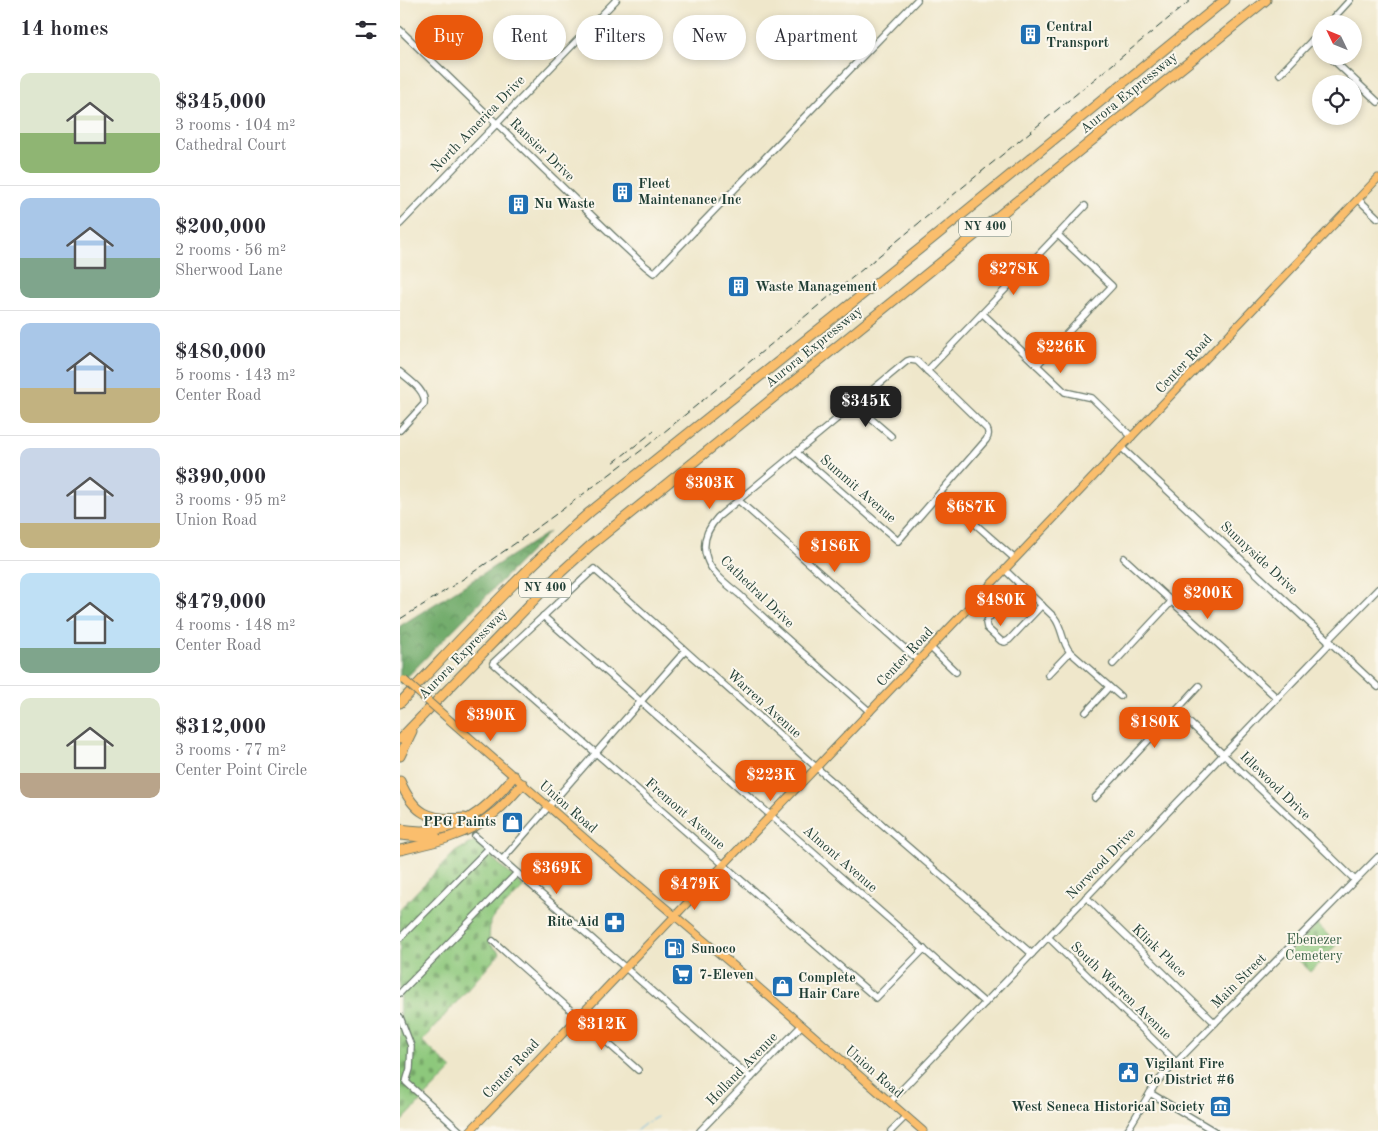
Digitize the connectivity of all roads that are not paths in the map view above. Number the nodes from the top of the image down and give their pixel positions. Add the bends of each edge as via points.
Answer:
1 (616, 0) edge
2 (917, 0) edge
3 (1225, 0) edge
4 (1266, 0) edge
5 (1350, 0) edge
6 (1336, 15) edge
7 (400, 30) edge
8 (1312, 40) edge
9 (1339, 65) edge
10 (1280, 74) dead end
11 (1378, 102) edge
12 (496, 123) junction
13 (1378, 178) edge
14 (1358, 199) junction
15 (1085, 206) dead end
16 (1378, 218) edge
17 (400, 224) edge
18 (1058, 235) junction
19 (982, 314) junction
20 (1037, 365) junction
21 (400, 372) edge
22 (927, 372) junction
23 (854, 404) junction
24 (400, 430) edge
25 (891, 436) dead end
26 (1132, 437) junction
27 (1122, 448) junction
28 (796, 452) junction
29 (940, 493) junction
30 (738, 500) junction
31 (1124, 558) dead end
32 (1015, 559) junction
33 (1005, 570) junction
34 (1020, 584) junction
35 (1378, 589) edge
36 (1172, 601) junction
37 (1042, 605) junction
38 (543, 616) junction
39 (1330, 641) junction
40 (931, 648) junction
41 (685, 651) junction
42 (1070, 652) junction
43 (919, 661) junction
44 (1113, 664) dead end
45 (956, 672) dead end
46 (1048, 676) dead end
47 (402, 679) edge
48 (1199, 686) dead end
49 (1109, 687) junction
50 (1378, 687) edge
51 (1120, 696) dead end
52 (1277, 698) junction
53 (641, 702) junction
54 (400, 703) edge
55 (1177, 711) junction
56 (870, 712) junction
57 (1086, 712) dead end
58 (418, 721) junction
59 (400, 739) edge
60 (597, 753) junction
61 (1223, 754) junction
62 (400, 756) edge
63 (817, 768) junction
64 (514, 776) junction
65 (400, 781) edge
66 (523, 784) junction
67 (1096, 798) dead end
68 (550, 807) junction
69 (771, 816) junction
70 (469, 818) junction
71 (400, 829) edge
72 (400, 835) edge
73 (448, 836) junction
74 (475, 836) dead end
75 (488, 848) junction
76 (400, 850) edge
77 (1378, 857) edge
78 (502, 860) junction
79 (724, 865) junction
80 (516, 873) junction
81 (1355, 880) junction
82 (1086, 898) junction
83 (675, 916) junction
84 (1048, 937) junction
85 (400, 938) edge
86 (493, 941) dead end
87 (924, 949) junction
88 (1032, 954) junction
89 (625, 968) junction
90 (400, 993) edge
91 (985, 1003) junction
92 (400, 1016) edge
93 (578, 1017) junction
94 (1215, 1023) junction
95 (802, 1025) junction
96 (1176, 1063) junction
97 (638, 1070) dead end
98 (750, 1078) junction
99 (403, 1083) edge
100 (1150, 1093) junction
101 (890, 1102) junction
102 (906, 1116) junction
103 (460, 1131) edge
104 (470, 1131) edge
105 (700, 1131) edge
106 (891, 1131) edge
107 (923, 1131) edge
108 (1127, 1131) edge
109 (1214, 1131) edge

1 - 12 street, North America Drive
2 - 12 street, Ransier Drive via 654,273
3 - 54 highway, Aurora Expressway / NY 400 via 590,512 506,592
4 - 58 highway, Aurora Expressway / NY 400 via 590,545
5 - 6 street
7 - 12 street, Ransier Drive
8 - 10 street
9 - 11 street
12 - 17 street, North America Drive
13 - 14 main road, Center Road
14 - 16 street
14 - 26 main road, Center Road
15 - 18 street
18 - 19 street
18 - 20 street via 1112,286
19 - 20 street
19 - 22 street
20 - 26 street via 1066,392 1092,398
21 - 24 street via 425,399
22 - 23 street, Cathedral Drive via 917,361 907,361
22 - 29 street, Summit Avenue via 988,432 986,440
23 - 25 street
23 - 28 street, Cathedral Drive
26 - 27 main road, Center Road
27 - 32 main road, Center Road
27 - 39 street, Sunnyside Drive
28 - 29 street, Summit Avenue via 898,541
28 - 30 street, Cathedral Drive
29 - 32 street
30 - 43 street
30 - 56 street, Cathedral Drive via 718,517 706,536 707,558 714,571
31 - 36 street
32 - 33 main road, Center Road
33 - 34 street
33 - 40 main road, Center Road
34 - 37 street
34 - 37 street via 988,619 987,628 1001,641 1010,640
35 - 39 street, Norwood Drive
36 - 44 street
36 - 52 street
37 - 42 street via 1059,624
38 - 41 street, Warren Avenue via 594,569
38 - 53 street, Almont Avenue
38 - 60 street, Fremont Avenue via 493,663
39 - 50 street, Sunnyside Drive
39 - 52 street, Norwood Drive
40 - 43 main road, Center Road
40 - 45 street
41 - 53 street
41 - 63 street, Warren Avenue
42 - 46 street
42 - 49 street
43 - 56 main road, Center Road
47 - 64 main road, Union Road, bridge
48 - 55 street
49 - 51 street
49 - 57 street
52 - 61 street, Norwood Drive
53 - 60 street
53 - 69 street, Almont Avenue
55 - 61 street, Idlewood Drive
55 - 67 street
56 - 63 main road, Center Road
58 - 59 highway, Aurora Expressway / NY 400
58 - 62 highway
60 - 68 street
60 - 79 street, Fremont Avenue
61 - 81 street, Idlewood Drive
61 - 82 street, Norwood Drive
63 - 69 main road, Center Road
63 - 88 street, Warren Avenue
64 - 66 main road, Union Road
64 - 70 highway via 487,806
65 - 70 highway via 406,796 428,816
66 - 68 main road, Union Road
66 - 73 highway via 493,815
68 - 78 street
68 - 83 main road, Union Road
69 - 79 main road, Center Road
69 - 87 street, Almont Avenue
70 - 71 highway via 452,827
72 - 73 highway
73 - 76 highway
74 - 75 street
75 - 78 street
75 - 85 street
77 - 81 street, Main Street
78 - 80 street
79 - 83 main road, Center Road
79 - 87 street, Fremont Avenue via 876,998
80 - 89 street
80 - 90 street
81 - 94 street, Main Street
82 - 84 street, Norwood Drive
82 - 94 street, Klink Place
83 - 89 main road, Center Road
83 - 95 main road, Union Road
84 - 88 street, Norwood Drive
84 - 96 street, South Warren Avenue
86 - 93 street
87 - 91 street, Almont Avenue
88 - 91 street, Norwood Drive
89 - 93 main road, Center Road
89 - 98 street
91 - 101 street, Norwood Drive
92 - 99 street via 411,1046 410,1069
93 - 97 street
93 - 104 main road, Center Road
94 - 96 street, Main Street
95 - 98 street, Holland Avenue
95 - 101 main road, Union Road
96 - 100 street, Main Street
98 - 105 street, Holland Avenue
99 - 103 street
100 - 108 street, Main Street
100 - 109 street
101 - 102 main road, Union Road
102 - 106 street
102 - 107 main road, Union Road

